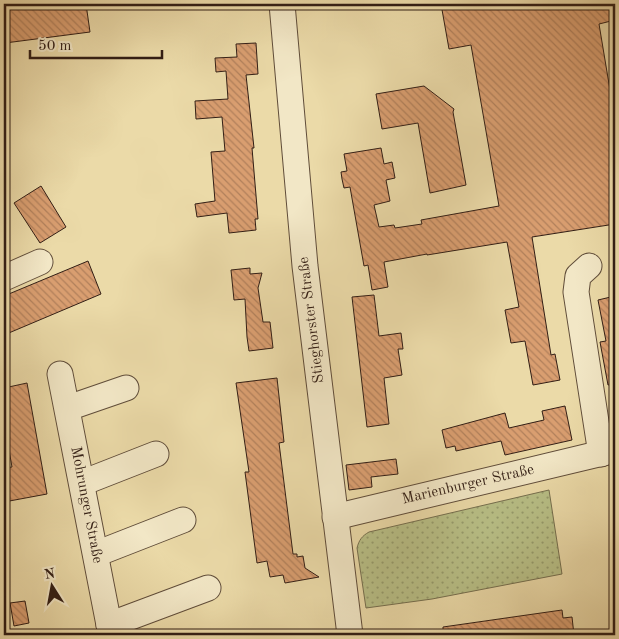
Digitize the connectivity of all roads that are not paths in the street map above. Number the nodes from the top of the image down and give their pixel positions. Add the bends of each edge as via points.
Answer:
1 (282, 4) edge
2 (40, 262) dead end
3 (589, 266) dead end
4 (4, 278) edge
5 (60, 374) dead end
6 (126, 388) dead end
7 (68, 408) junction
8 (608, 452) edge
9 (156, 454) dead end
10 (82, 483) junction
11 (335, 517) junction
12 (183, 520) dead end
13 (96, 554) junction
14 (208, 588) dead end
15 (110, 630) edge
16 (350, 635) edge

1 - 11 street, Stieghorster Straße via 305,266
2 - 4 street
3 - 8 street, Marienburger Straße via 578,276 576,292
5 - 7 street, Mohrunger Straße
6 - 7 street
7 - 10 street, Mohrunger Straße
8 - 11 street, Marienburger Straße
9 - 10 street
10 - 13 street, Mohrunger Straße
11 - 16 street, Stieghorster Straße
12 - 13 street
13 - 15 street, Mohrunger Straße
14 - 15 street

